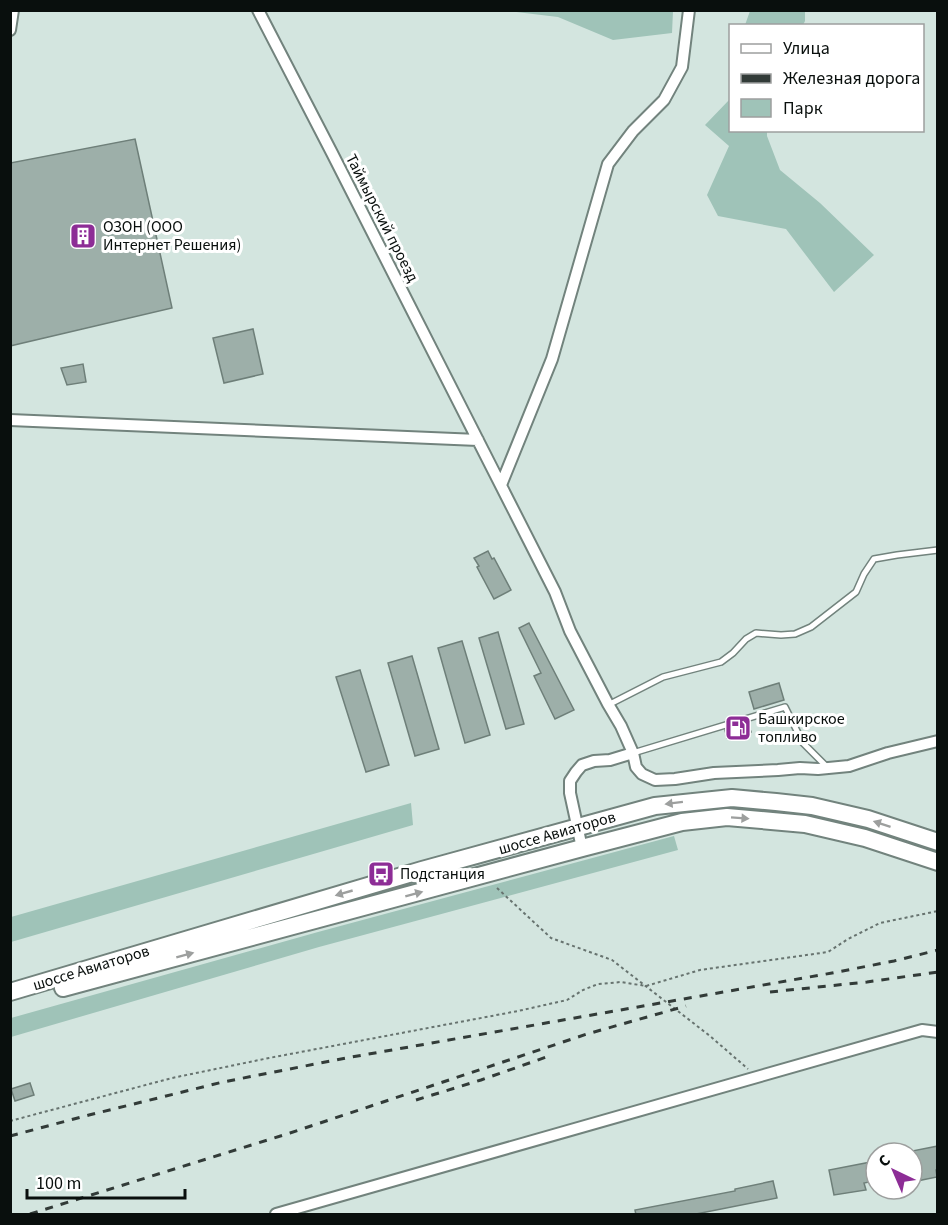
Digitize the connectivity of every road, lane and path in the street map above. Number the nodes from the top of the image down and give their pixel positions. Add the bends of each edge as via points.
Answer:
1 (13, 10) edge
2 (258, 10) edge
3 (689, 10) edge
4 (10, 30) edge
5 (10, 420) edge
6 (478, 440) junction
7 (501, 485) junction
8 (938, 550) edge
9 (612, 702) dead end
10 (938, 741) edge
11 (633, 753) junction
12 (829, 768) junction
13 (578, 827) junction
14 (938, 842) edge
15 (582, 848) junction
16 (938, 862) edge
17 (497, 888) dead end
18 (938, 911) edge
19 (646, 986) junction
20 (10, 993) edge
21 (10, 1003) edge
22 (938, 1032) edge
23 (758, 1078) junction
24 (10, 1121) edge
25 (276, 1215) edge

1 - 4 street
2 - 6 street, Таймырский проезд
3 - 7 street via 682,67 664,100 633,130 608,164 552,360
5 - 6 street
6 - 7 street, Таймырский проезд
7 - 11 street, Таймырский проезд
8 - 9 lane via 874,559 856,592 811,627 795,634 756,633 721,662 663,677
10 - 12 street, Таймырский проезд
11 - 12 street, Таймырский проезд via 636,767 655,780 714,772
11 - 12 lane via 785,707 803,743
11 - 13 street via 582,765 576,772 570,781 570,793
14 -> 13 main road, шоссе Авиаторов via 812,806 732,798 655,806
13 - 15 street
13 -> 20 main road, шоссе Авиаторов
15 -> 16 main road, шоссе Авиаторов via 682,822 727,818 805,824 865,838
21 -> 15 main road, шоссе Авиаторов
17 - 19 path via 551,938 612,960
18 - 19 path via 880,922 828,952 700,970
19 - 23 path
19 - 24 path via 598,984 567,1000 172,1078
22 - 23 street via 922,1030
23 - 25 street

